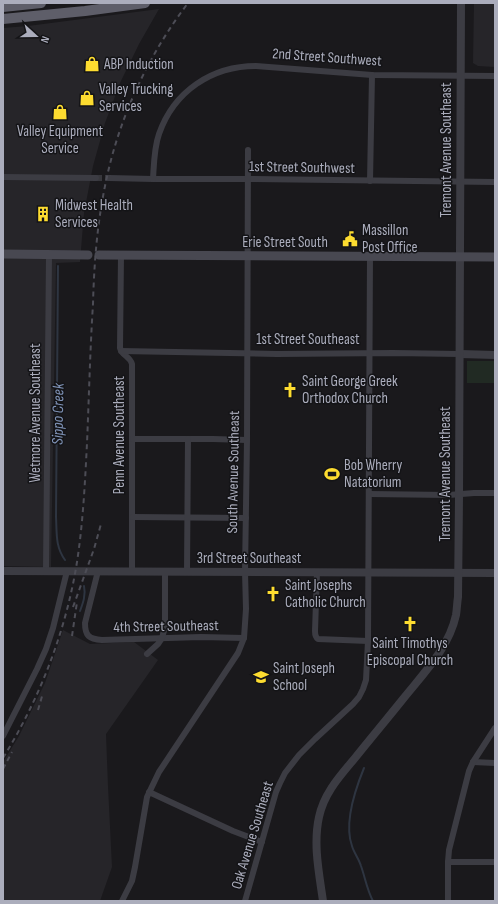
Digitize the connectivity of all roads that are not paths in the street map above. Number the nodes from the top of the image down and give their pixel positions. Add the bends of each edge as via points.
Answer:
1 (41, 3) edge
2 (145, 3) edge
3 (461, 3) edge
4 (3, 7) edge
5 (3, 19) edge
6 (372, 75) junction
7 (461, 76) junction
8 (495, 76) edge
9 (248, 150) dead end
10 (3, 177) edge
11 (96, 178) tunnel mouth
12 (109, 178) tunnel mouth
13 (153, 179) junction
14 (248, 179) junction
15 (370, 180) junction
16 (460, 182) junction
17 (495, 182) edge
18 (3, 254) edge
19 (49, 255) junction
20 (88, 255) dead end
21 (99, 255) dead end
22 (121, 255) junction
23 (247, 256) junction
24 (370, 256) junction
25 (460, 257) junction
26 (495, 257) edge
27 (121, 351) junction
28 (247, 353) junction
29 (370, 353) junction
30 (460, 354) junction
31 (495, 355) edge
32 (133, 439) junction
33 (188, 439) junction
34 (247, 440) junction
35 (495, 493) edge
36 (369, 494) junction
37 (459, 494) junction
38 (133, 517) junction
39 (188, 518) junction
40 (246, 518) junction
41 (3, 571) edge
42 (46, 571) junction
43 (67, 571) junction
44 (98, 571) junction
45 (132, 571) junction
46 (165, 572) junction
47 (187, 572) junction
48 (245, 572) junction
49 (318, 572) junction
50 (369, 572) junction
51 (458, 572) junction
52 (495, 573) edge
53 (162, 638) junction
54 (244, 638) junction
55 (368, 641) junction
56 (147, 654) dead end
57 (495, 728) edge
58 (3, 736) edge
59 (473, 762) junction
60 (495, 763) edge
61 (149, 792) junction
62 (262, 842) junction
63 (448, 862) junction
64 (495, 862) edge
65 (122, 901) edge
66 (245, 901) edge
67 (323, 901) edge
68 (448, 901) edge

1 - 4 highway
2 - 5 highway
3 - 7 street, Tremont Avenue Southeast
6 - 7 street, 2nd Street Southwest
6 - 13 street, 2nd Street Southwest via 274,66 247,66 220,71 196,84 168,114 159,134
6 - 15 street
7 - 8 street, 2nd Street Southwest
7 - 16 street, Tremont Avenue Southeast
9 - 14 street, South Avenue Southeast
10 - 11 street
12 - 13 street, 1st Street Southwest
13 - 14 street, 1st Street Southwest
14 - 15 street, 1st Street Southwest
14 - 23 street, South Avenue Southeast
15 - 16 street, 1st Street Southwest
16 - 17 street, 1st Street Southwest
16 - 25 street, Tremont Avenue Southeast
18 - 19 main road
19 - 20 main road
19 - 42 street, Wetmore Avenue Southeast
21 - 22 main road, Erie Street South
22 - 23 main road, Erie Street South
22 - 27 street
23 - 24 main road, Erie Street South
23 - 28 street, South Avenue Southeast
24 - 25 main road, Erie Street South
24 - 29 street, Oak Avenue Southeast
25 - 26 main road, Erie Street South
25 - 30 street, Tremont Avenue Southeast
27 - 28 street, 1st Street Southeast
27 - 32 street, Penn Avenue Southeast via 132,364
28 - 29 street, 1st Street Southeast
28 - 34 street, South Avenue Southeast
29 - 30 street, 1st Street Southeast
29 - 36 street, Oak Avenue Southeast
30 - 31 street, 1st Street Southeast
30 - 37 street, Tremont Avenue Southeast
32 - 33 street
32 - 38 street, Penn Avenue Southeast
33 - 34 street
33 - 39 street
34 - 40 street, South Avenue Southeast
35 - 37 street
36 - 37 street
36 - 50 street, Oak Avenue Southeast
37 - 51 street, Tremont Avenue Southeast
38 - 39 street
38 - 45 street, Penn Avenue Southeast
39 - 40 street
39 - 47 street
40 - 48 street, South Avenue Southeast
41 - 42 street, 3rd Street Southeast
42 - 43 street, 3rd Street Southeast
43 - 44 street, 3rd Street Southeast
43 - 58 street via 46,649
44 - 45 street, 3rd Street Southeast
44 - 53 street, 4th Street Southeast via 85,623 89,637 102,640
45 - 46 street, 3rd Street Southeast
46 - 47 street, 3rd Street Southeast
46 - 53 street via 165,627
47 - 48 street, 3rd Street Southeast
48 - 49 street, 3rd Street Southeast
48 - 54 street, South Avenue Southeast
49 - 50 street, 3rd Street Southeast
49 - 55 street via 316,638
50 - 51 street, 3rd Street Southeast
50 - 55 street, Oak Avenue Southeast
51 - 52 street, 3rd Street Southeast
51 - 67 street, Tremont Avenue Southeast via 456,616 448,638 424,674 337,780 324,802 319,816 317,838
53 - 54 street, 4th Street Southeast
53 - 56 street
54 - 61 street, South Avenue Southeast via 238,653 159,772
55 - 62 street, Oak Avenue Southeast via 366,680 359,697 309,744 285,773 276,792
57 - 59 street
59 - 60 street
59 - 63 street via 451,840
61 - 62 street
61 - 65 street, South Avenue Southeast via 132,881
62 - 66 street, Oak Avenue Southeast
63 - 64 street
63 - 68 street

